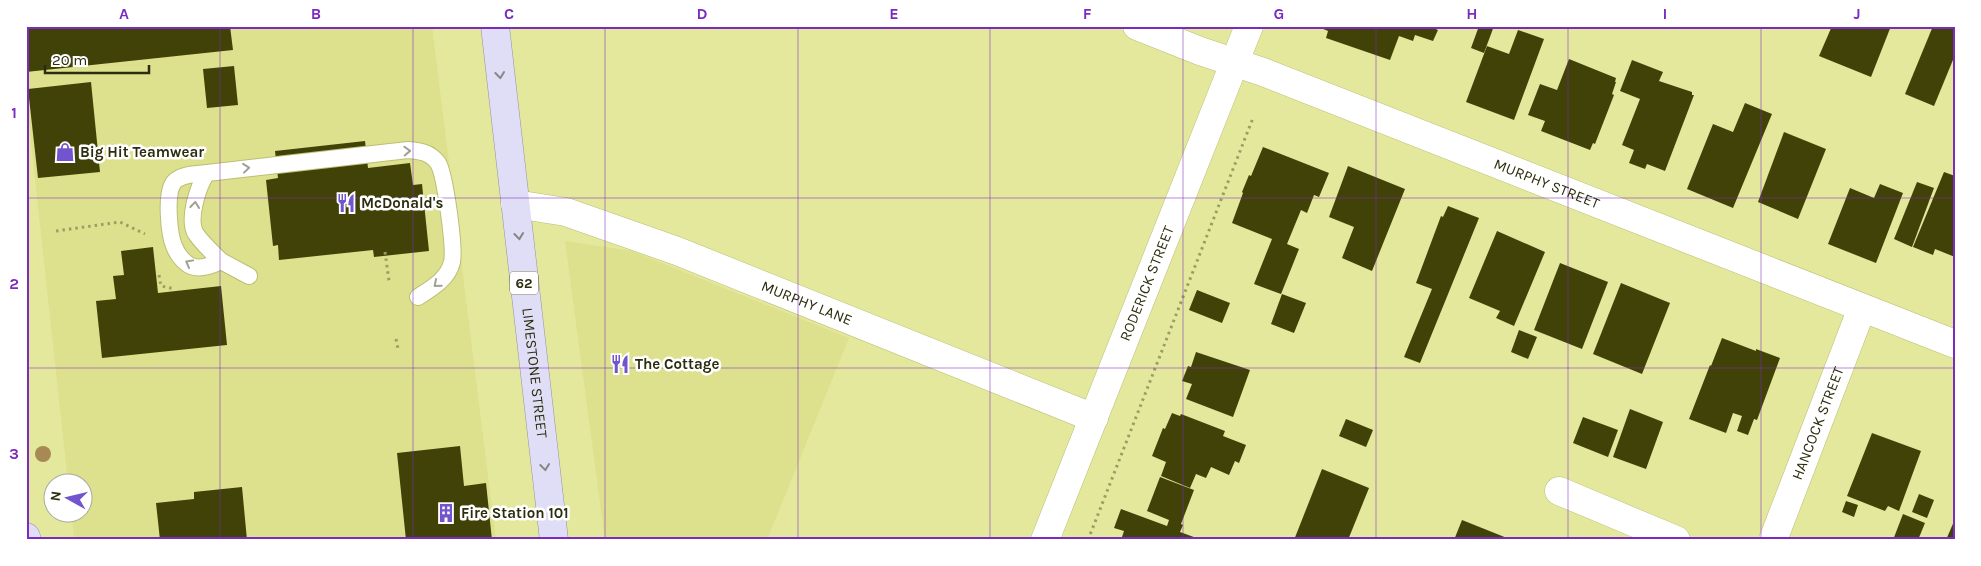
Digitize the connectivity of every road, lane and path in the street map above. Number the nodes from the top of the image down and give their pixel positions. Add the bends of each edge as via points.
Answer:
1 (495, 26) edge
2 (1137, 26) edge
3 (1249, 26) edge
4 (1235, 62) junction
5 (1253, 118) dead end
6 (207, 173) junction
7 (515, 204) junction
8 (120, 222) dead end
9 (56, 231) dead end
10 (385, 252) dead end
11 (221, 261) junction
12 (249, 276) dead end
13 (389, 281) dead end
14 (418, 297) dead end
15 (1862, 308) junction
16 (396, 339) dead end
17 (1955, 344) edge
18 (398, 349) dead end
19 (1094, 418) junction
20 (1559, 491) dead end
21 (554, 540) edge
22 (1045, 540) edge
23 (1088, 540) edge
24 (1676, 540) edge
25 (1773, 540) edge

1 -> 7 main road, LIMESTONE STREET / 62
2 - 4 street, MURPHY STREET
3 - 4 street, RODERICK STREET
4 - 15 street, MURPHY STREET
4 - 19 street, RODERICK STREET
5 - 23 path
11 -> 6 lane via 195,232 196,198
11 -> 6 lane via 206,267 192,266 181,259 174,245 169,192 174,182
6 -> 14 lane via 408,150 429,154 443,175 452,262 444,277
7 - 19 street, MURPHY LANE via 566,212 677,251
7 -> 21 main road, LIMESTONE STREET / 62
8 - 9 path
10 - 13 path
11 - 12 lane
15 - 17 street, MURPHY STREET
15 - 25 street, HANCOCK STREET
16 - 18 path
19 - 22 street, RODERICK STREET
20 - 24 street

